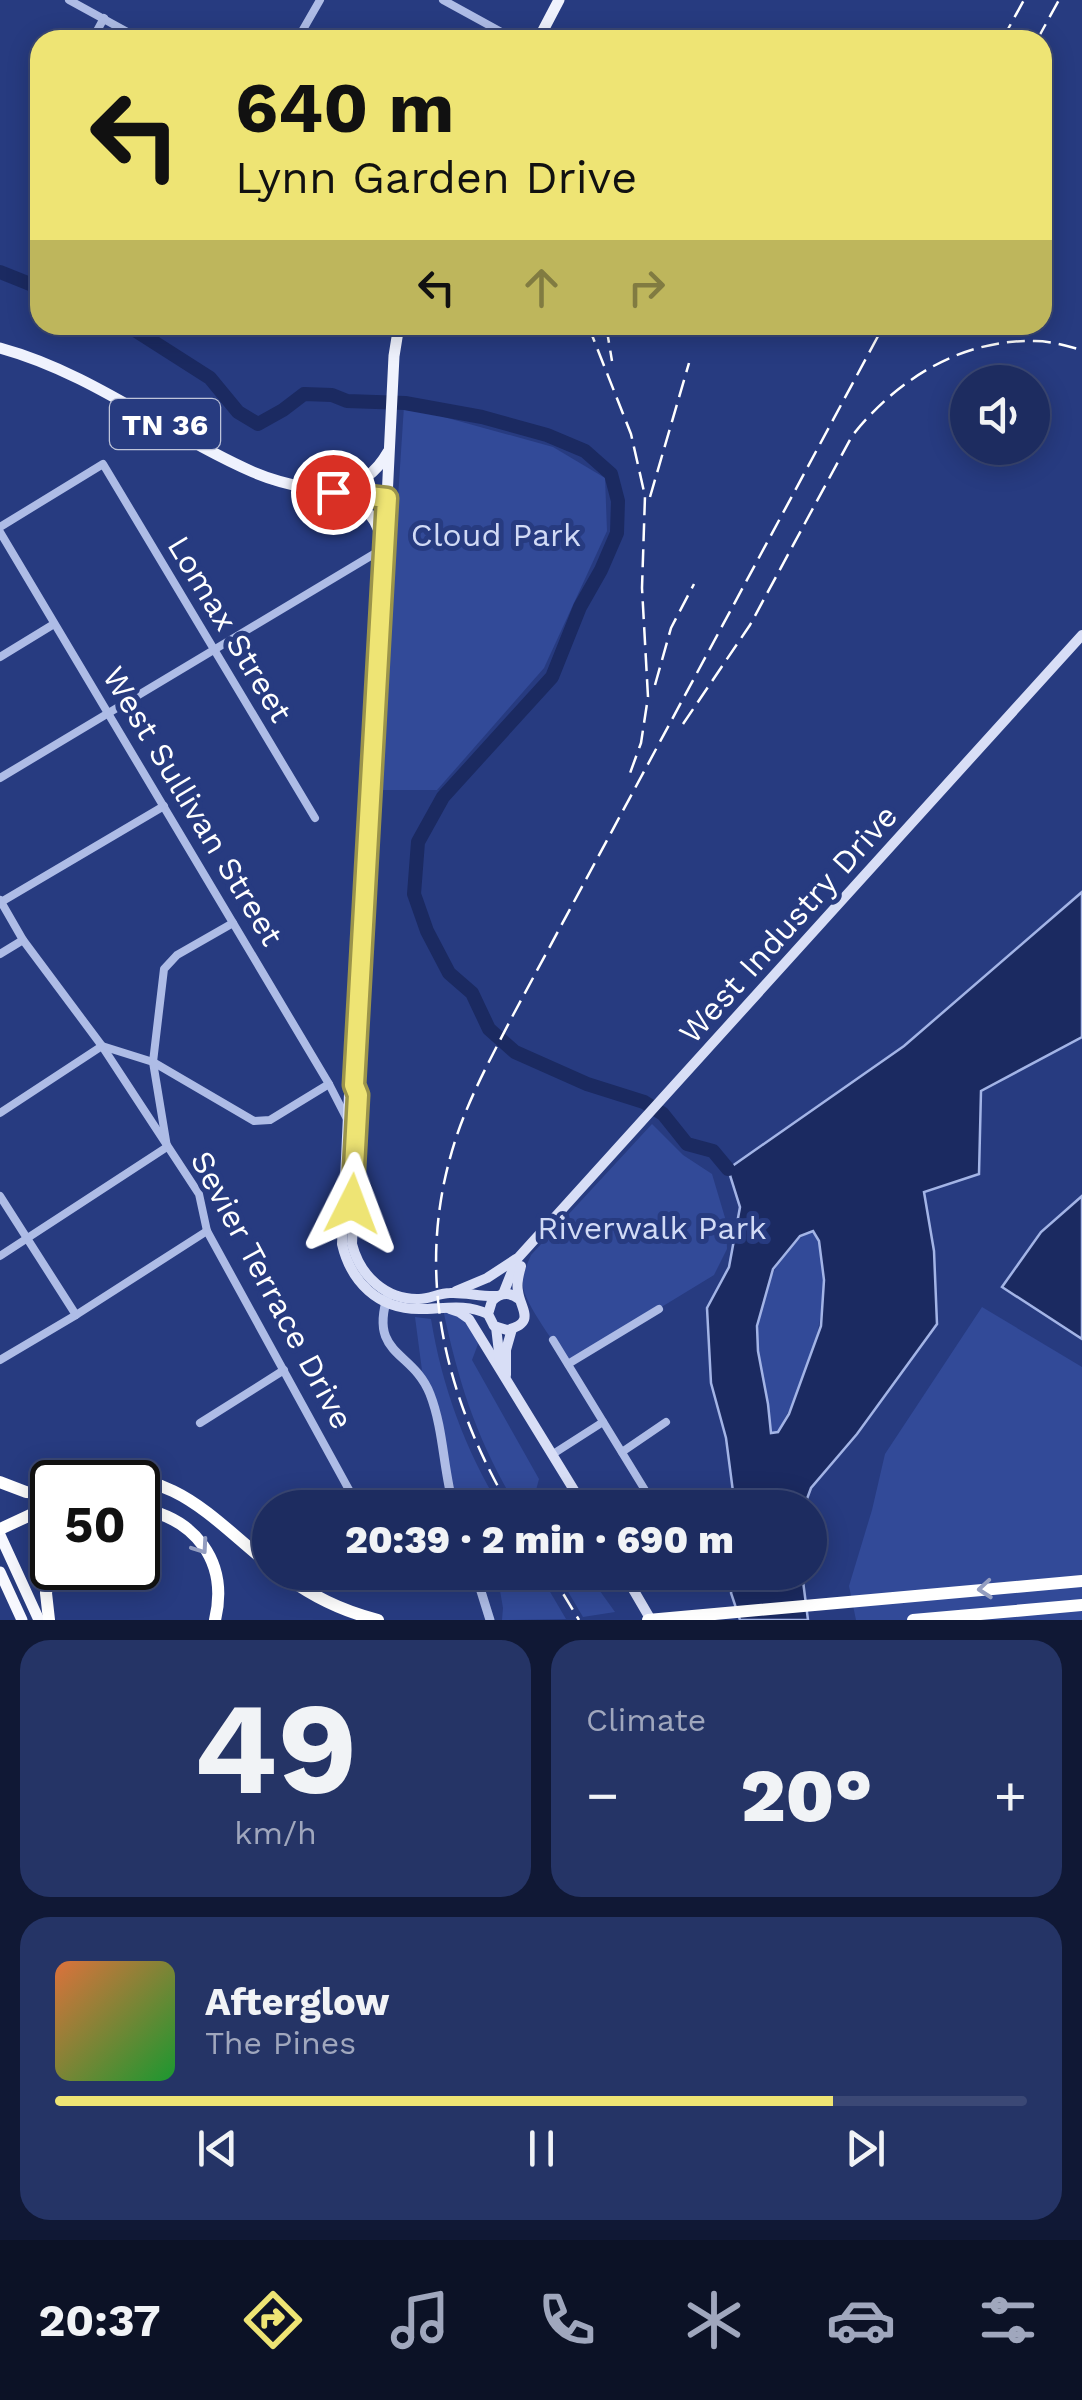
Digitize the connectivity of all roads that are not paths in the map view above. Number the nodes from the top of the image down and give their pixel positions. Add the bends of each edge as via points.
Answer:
1 (69, 0) edge
2 (320, 0) edge
3 (443, 0) edge
4 (559, 0) edge
5 (104, 18) junction
6 (97, 30) edge
7 (125, 30) edge
8 (302, 30) edge
9 (498, 30) edge
10 (543, 30) edge
11 (397, 335) edge
12 (0, 348) edge
13 (390, 446) junction
14 (333, 492) junction
15 (387, 498) junction
16 (0, 529) edge
17 (384, 548) junction
18 (54, 624) junction
19 (1082, 635) edge
20 (214, 651) junction
21 (0, 656) edge
22 (110, 712) junction
23 (0, 778) edge
24 (164, 806) junction
25 (315, 818) dead end
26 (0, 901) edge
27 (234, 924) junction
28 (23, 940) junction
29 (0, 954) edge
30 (102, 1046) junction
31 (153, 1062) junction
32 (330, 1084) junction
33 (354, 1085) junction
34 (0, 1113) edge
35 (347, 1118) junction
36 (167, 1147) junction
37 (0, 1196) edge
38 (206, 1231) junction
39 (29, 1238) junction
40 (528, 1246) junction
41 (0, 1256) edge
42 (517, 1259) junction
43 (452, 1293) junction
44 (500, 1295) junction
45 (387, 1298) junction
46 (519, 1299) junction
47 (445, 1308) junction
48 (659, 1309) dead end
49 (488, 1314) junction
50 (76, 1315) junction
51 (496, 1327) junction
52 (512, 1330) junction
53 (554, 1340) dead end
54 (0, 1360) edge
55 (568, 1364) junction
56 (284, 1370) junction
57 (504, 1373) junction
58 (603, 1422) junction
59 (666, 1422) dead end
60 (200, 1423) dead end
61 (622, 1452) junction
62 (553, 1454) junction
63 (0, 1482) edge
64 (160, 1486) edge
65 (349, 1490) edge
66 (450, 1490) edge
67 (574, 1490) edge
68 (645, 1490) edge
69 (30, 1492) edge
70 (160, 1513) edge
71 (30, 1516) edge
72 (0, 1532) edge
73 (252, 1550) edge
74 (0, 1572) edge
75 (1082, 1580) edge
76 (47, 1590) edge
77 (306, 1590) edge
78 (481, 1590) edge
79 (633, 1590) edge
80 (1082, 1605) edge
81 (22, 1620) edge
82 (39, 1620) edge
83 (49, 1620) edge
84 (215, 1620) edge
85 (378, 1620) edge
86 (490, 1620) edge
87 (650, 1620) edge
88 (913, 1620) edge

1 - 5 street
2 - 8 street
3 - 9 street
4 - 10 main road
5 - 6 street
5 - 7 street
11 - 13 main road
12 - 14 main road, TN 36 via 89,382 256,473
13 - 14 main road via 367,479
13 - 15 main road
14 - 15 main road, TN 36
14 - 17 main road via 368,510
15 - 17 main road
16 - 18 street, West Sullivan Street
16 - 20 street, Lomax Street via 102,464
17 - 20 street
17 - 33 main road
18 - 21 street
18 - 22 street, West Sullivan Street
19 - 40 main road, West Industry Drive
20 - 22 street
20 - 25 street, Lomax Street
22 - 23 street
22 - 24 street, West Sullivan Street
24 - 26 street
24 - 27 street, West Sullivan Street
26 - 28 street, Sevier Terrace Drive
27 - 31 street via 164,969
27 - 32 street, West Sullivan Street
28 - 29 street
28 - 30 street, Sevier Terrace Drive
30 - 31 street
30 - 34 street
30 - 36 street, Sevier Terrace Drive
31 - 32 street via 254,1121 270,1120
31 - 36 street
32 - 33 street
32 - 35 street, West Sullivan Street
33 - 35 main road
33 - 45 main road via 352,1244 359,1265
35 - 45 main road via 342,1244 354,1276 370,1294
36 - 38 street, Sevier Terrace Drive via 199,1194
36 - 39 street
37 - 39 street
38 - 50 street
38 - 56 street, Sevier Terrace Drive
39 - 41 street
39 - 50 street
40 - 42 main road, West Industry Drive
40 - 46 main road via 516,1284
42 - 43 main road
42 - 44 main road, West Industry Drive
43 - 44 main road
43 - 45 main road
44 - 46 main road
44 - 49 main road
45 - 47 main road via 414,1309
45 - 66 street via 384,1334 423,1378
46 - 52 main road via 525,1314
47 - 49 main road
47 - 57 main road via 468,1319
48 - 55 street
49 - 51 main road
50 - 54 street
51 - 52 main road
51 - 57 main road
52 - 57 main road
53 - 55 street
55 - 58 street
56 - 60 street
56 - 65 street, Sevier Terrace Drive
57 - 62 main road
58 - 61 street
58 - 62 street
59 - 61 street
61 - 68 street
62 - 67 main road
63 - 69 highway
64 - 73 highway via 195,1502
70 -> 84 highway via 204,1546 218,1582
71 - 72 highway
72 - 82 highway
74 - 81 highway
75 -> 87 highway, bridge
76 - 83 highway
77 - 85 highway
78 - 86 street
79 - 87 main road
80 - 88 highway

